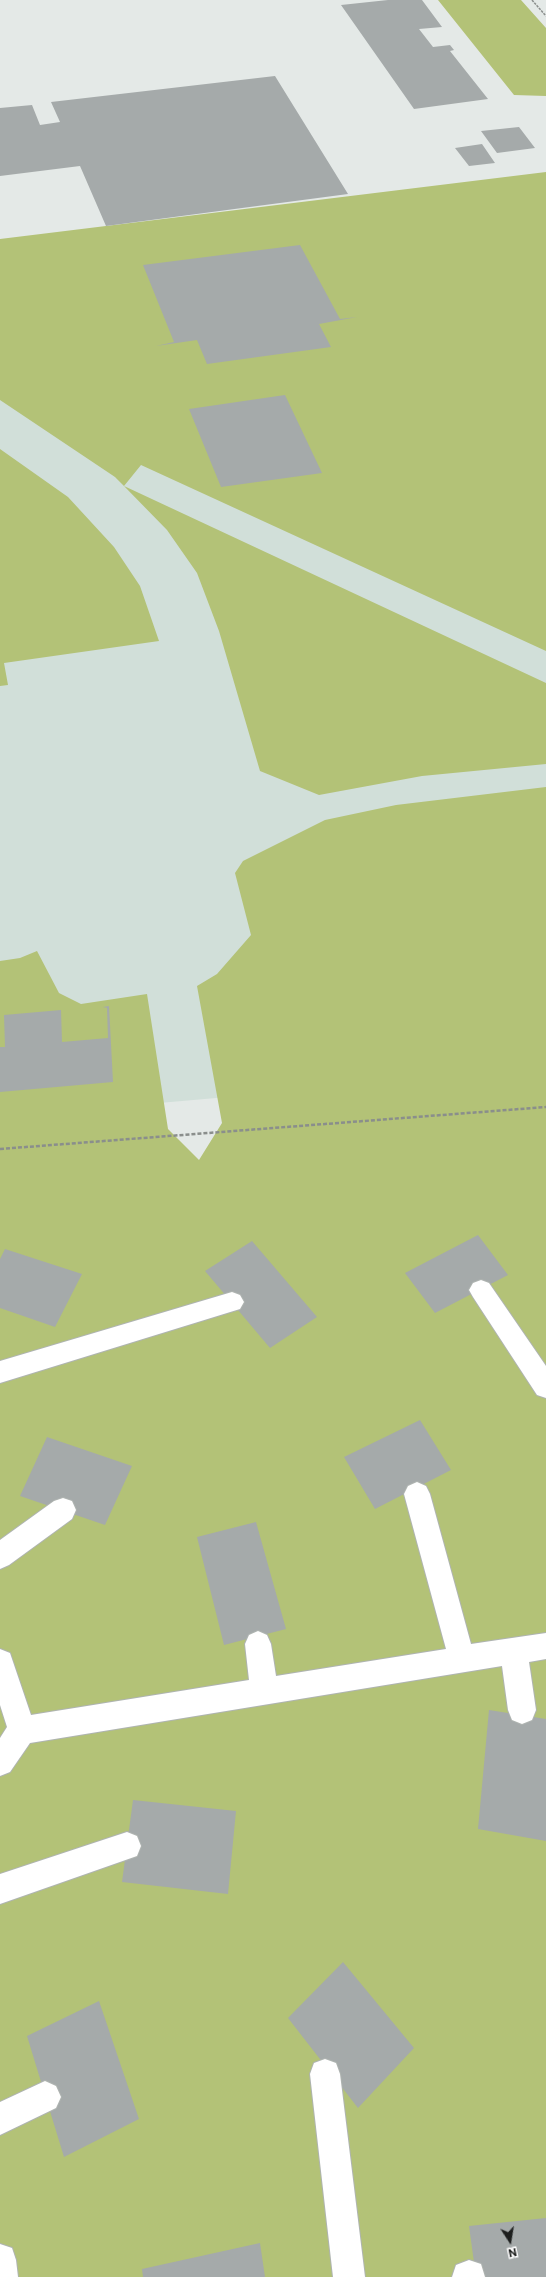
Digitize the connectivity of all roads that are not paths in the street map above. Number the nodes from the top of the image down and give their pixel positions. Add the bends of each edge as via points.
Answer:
1 (481, 1290) dead end
2 (232, 1302) dead end
3 (0, 1372) edge
4 (546, 1387) edge
5 (417, 1494) dead end
6 (63, 1510) dead end
7 (0, 1556) edge
8 (258, 1644) dead end
9 (546, 1646) edge
10 (514, 1652) junction
11 (462, 1659) junction
12 (0, 1663) edge
13 (264, 1691) junction
14 (522, 1710) dead end
15 (22, 1730) junction
16 (0, 1762) edge
17 (127, 1846) dead end
18 (0, 1889) edge
19 (325, 2074) dead end
20 (45, 2097) dead end
21 (0, 2119) edge
22 (0, 2260) edge
23 (2, 2277) edge
24 (349, 2277) edge

1 - 4 lane
2 - 3 lane
5 - 11 lane
6 - 7 lane
8 - 13 lane
9 - 10 lane
10 - 11 lane
10 - 14 lane
11 - 13 lane
12 - 15 lane
13 - 15 lane
15 - 16 lane
17 - 18 lane
19 - 24 lane
20 - 21 lane
22 - 23 lane

